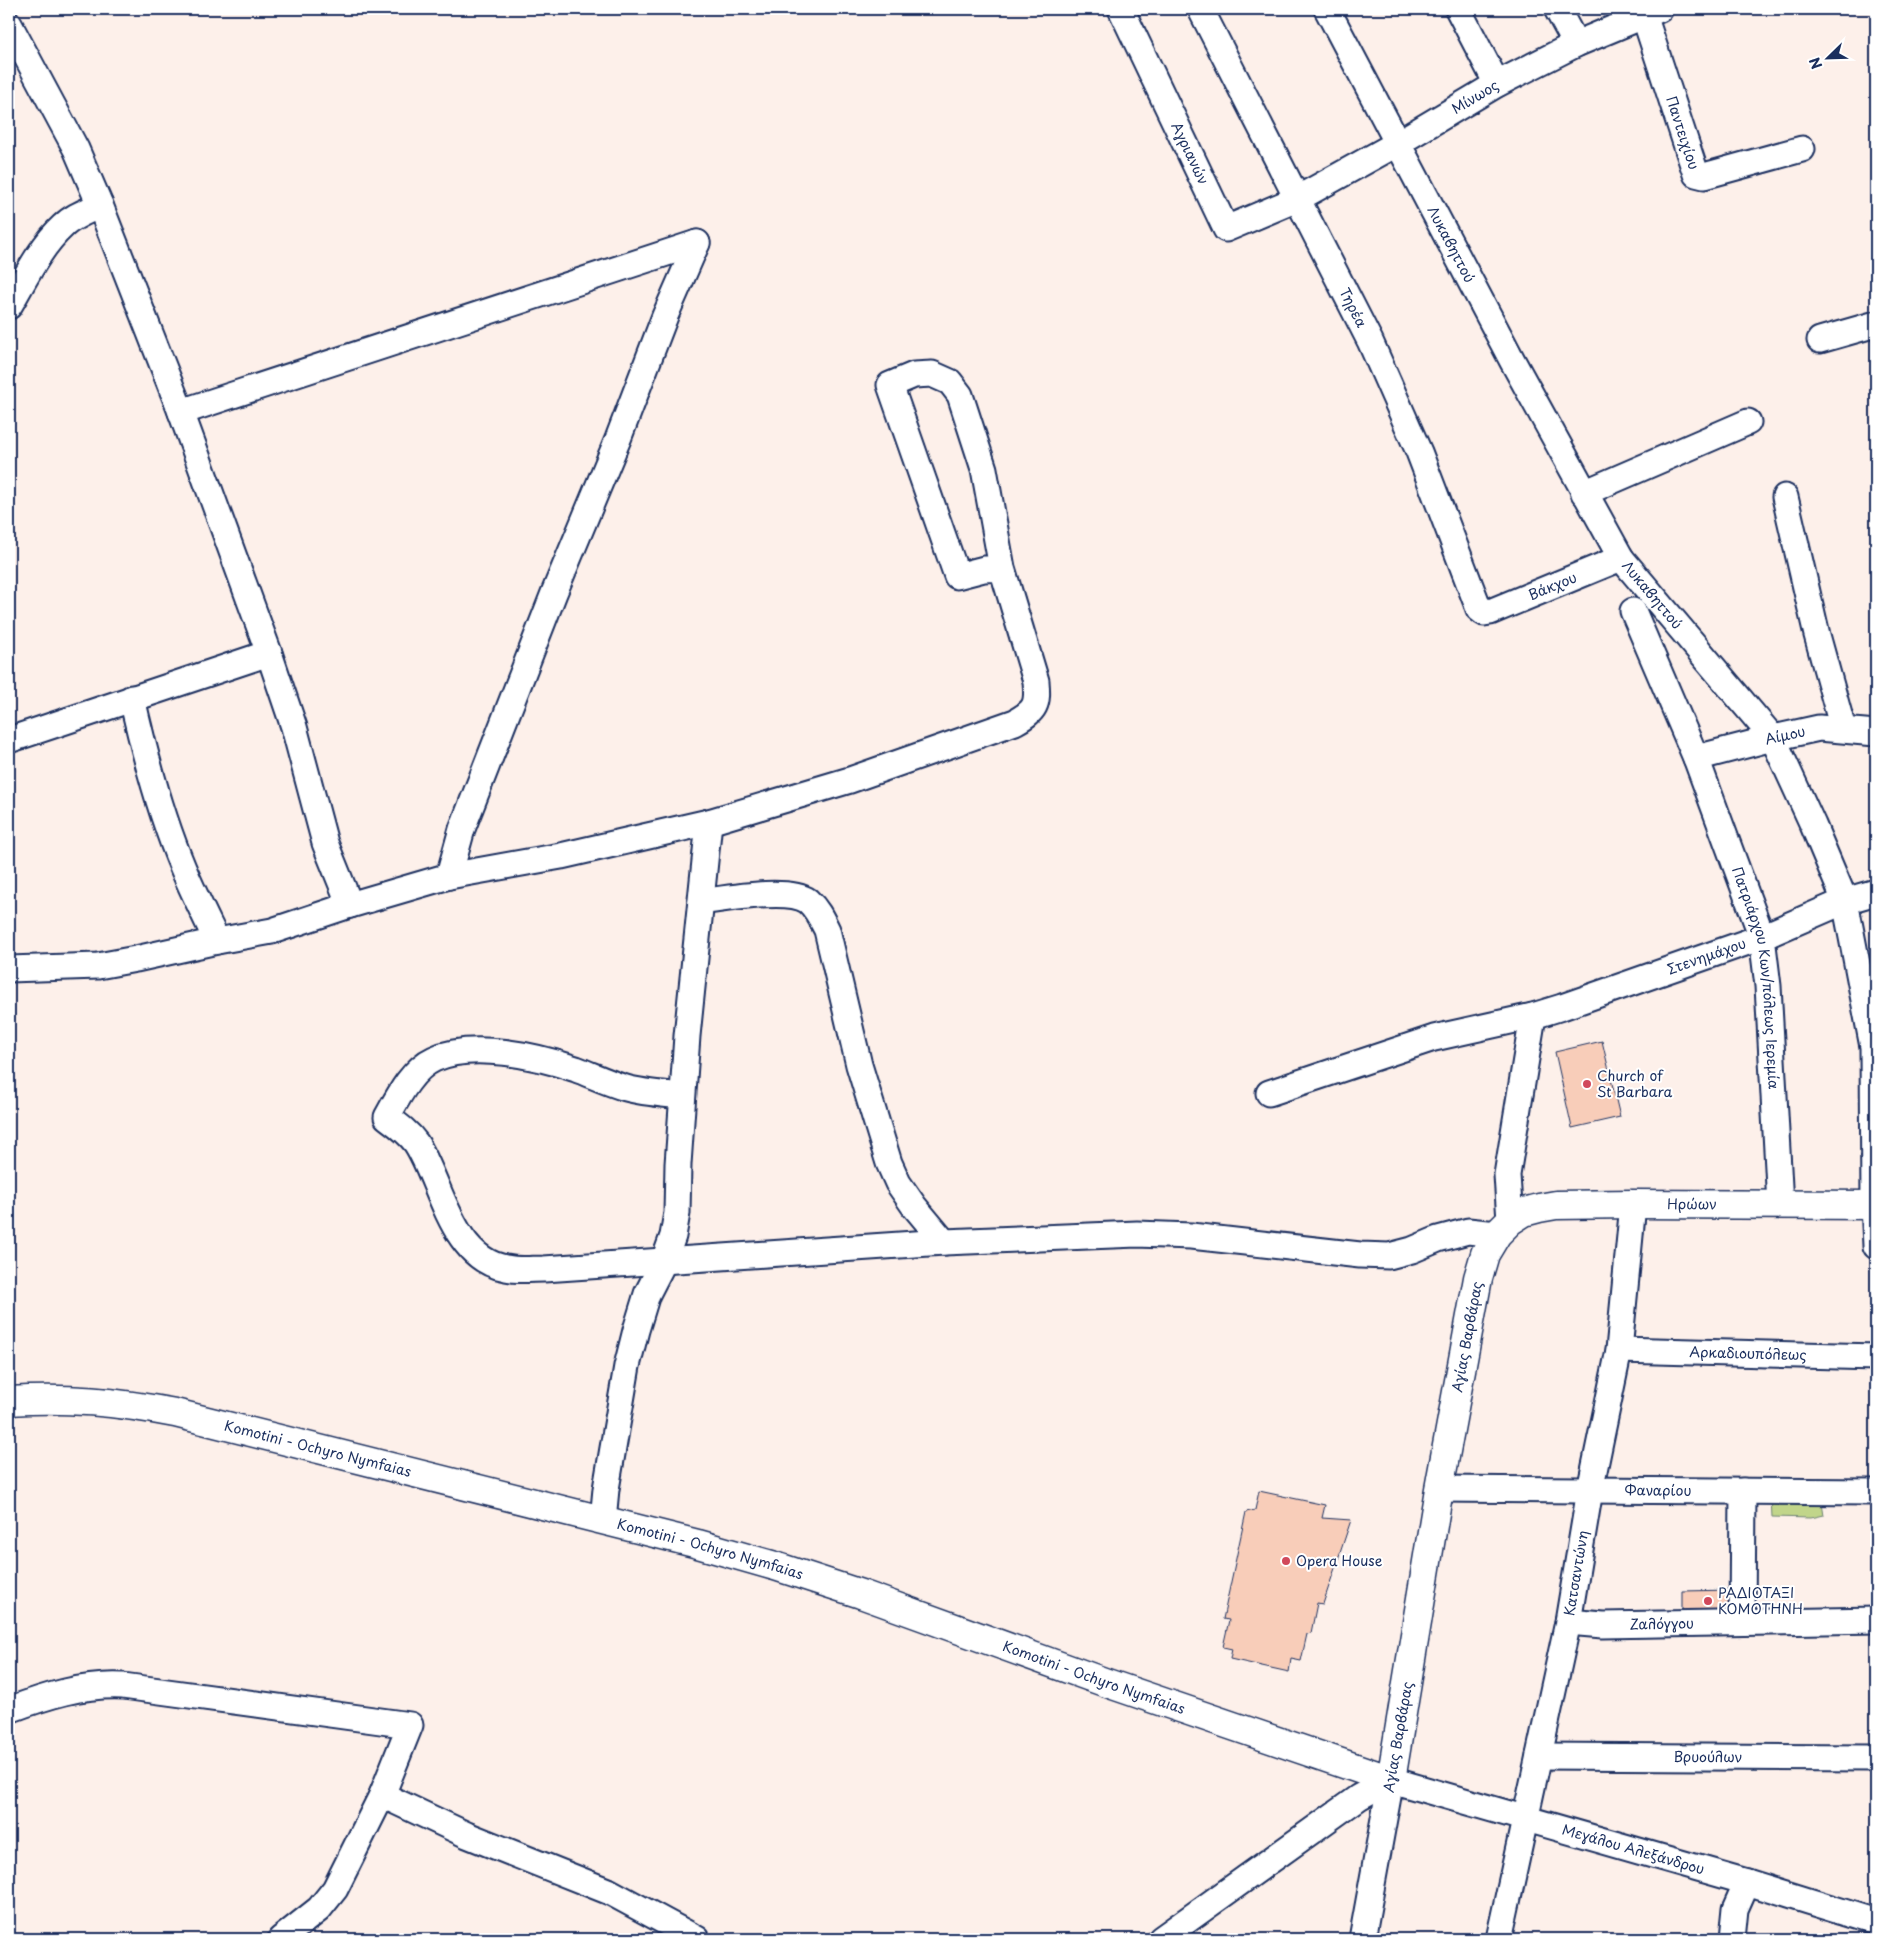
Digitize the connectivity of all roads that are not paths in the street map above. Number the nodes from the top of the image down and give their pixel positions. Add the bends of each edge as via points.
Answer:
1 (1120, 9) edge
2 (1327, 9) edge
3 (1458, 9) edge
4 (1557, 9) edge
5 (1202, 12) dead end
6 (1652, 12) edge
7 (9, 24) edge
8 (1576, 44) junction
9 (1497, 84) junction
10 (1398, 143) junction
11 (1802, 149) dead end
12 (1297, 199) junction
13 (100, 205) junction
14 (9, 306) edge
15 (1876, 324) edge
16 (1820, 340) dead end
17 (181, 412) junction
18 (1748, 422) dead end
19 (1584, 493) junction
20 (1785, 497) dead end
21 (1621, 558) junction
22 (1002, 568) junction
23 (1634, 611) dead end
24 (1484, 613) joint
25 (269, 652) junction
26 (132, 698) junction
27 (1843, 729) junction
28 (1876, 733) edge
29 (1773, 738) junction
30 (9, 740) edge
31 (1696, 758) junction
32 (709, 822) junction
33 (449, 876) junction
34 (1876, 892) edge
35 (1845, 901) junction
36 (701, 902) junction
37 (350, 905) junction
38 (1762, 937) junction
39 (217, 941) junction
40 (9, 969) edge
41 (1533, 1016) junction
42 (1269, 1093) dead end
43 (682, 1096) junction
44 (1633, 1204) junction
45 (1875, 1205) edge
46 (1780, 1206) junction
47 (1504, 1227) junction
48 (944, 1242) junction
49 (1876, 1246) edge
50 (664, 1260) junction
51 (1619, 1350) junction
52 (1876, 1358) edge
53 (9, 1401) edge
54 (1439, 1489) junction
55 (1590, 1490) junction
56 (1743, 1492) junction
57 (1876, 1492) edge
58 (602, 1520) junction
59 (1876, 1620) edge
60 (1568, 1622) junction
61 (1742, 1622) junction
62 (9, 1710) edge
63 (1539, 1756) junction
64 (1876, 1758) edge
65 (1391, 1780) junction
66 (382, 1795) junction
67 (1524, 1820) junction
68 (1747, 1882) junction
69 (1876, 1922) edge
70 (282, 1939) edge
71 (697, 1939) edge
72 (1161, 1939) edge
73 (1362, 1939) edge
74 (1499, 1939) edge
75 (1732, 1939) edge

1 - 12 street, Αγριανών via 1226,229
2 - 10 street, Λυκαβηττού
3 - 9 street
4 - 8 street
5 - 12 street, Τηρέα
6 - 8 street, Μίνωος
6 - 11 street, Παντειχίου via 1696,174 1704,176
7 - 13 street via 76,148
8 - 9 street, Μίνωος
9 - 10 street, Μίνωος
10 - 12 street, Μίνωος
10 - 19 street, Λυκαβηττού
12 - 24 street, Τηρέα via 1370,341 1419,452 1476,604
13 - 14 street via 64,225 46,244
13 - 17 street
15 - 16 street
17 - 25 street
17 - 33 street via 698,243 655,340 550,602 462,829
18 - 19 street
19 - 21 street, Λυκαβηττού
20 - 27 street
21 - 24 street, Βάκχου
21 - 29 street, Λυκαβηττού
22 - 22 street via 984,469 960,395 950,382 932,374 914,375 890,385 957,576
22 - 32 street via 1036,681 1037,698 1030,713 1015,722 850,780
23 - 31 street, Πατριάρχου Κων/πόλεως Ιερεμία
25 - 26 street
25 - 37 street via 294,727 325,843
26 - 30 street
26 - 39 street via 159,804 183,868
27 - 28 street, Αίμου
27 - 29 street, Αίμου via 1820,728
29 - 31 street, Αίμου
29 - 35 street, Λυκαβηττού
31 - 38 street, Πατριάρχου Κων/πόλεως Ιερεμία
32 - 33 street via 561,856
32 - 36 street
33 - 37 street
34 - 35 street, Στενημάχου
35 - 38 street, Στενημάχου
35 - 45 street, Λυκαβηττού via 1873,1047
36 - 43 street
36 - 48 street via 790,895 807,901 819,915 827,930 858,1065 889,1163 909,1199
37 - 39 street via 272,931
38 - 41 street, Στενημάχου
38 - 46 street, Πατριάρχου Κων/πόλεως Ιερεμία via 1768,986
39 - 40 street via 98,966
41 - 42 street via 1434,1038
41 - 47 street via 1507,1175
43 - 50 street via 677,1213
43 - 50 street via 626,1088 552,1061 482,1051 456,1051 432,1059 411,1077 387,1118 403,1128 415,1142 458,1232 480,1256 492,1263 524,1270
44 - 46 main road, Ηρώων
44 - 47 main road, Ηρώων via 1556,1205 1524,1212
44 - 51 street, Κατσαντώνη
45 - 46 main road, Ηρώων
45 - 49 street, Λυκαβηττού
47 - 48 street via 1468,1231 1389,1256 1191,1236 1083,1236
47 - 54 main road, Αγίας Βαρβάρας via 1485,1254 1478,1278
48 - 50 street
50 - 58 street via 647,1294 629,1357
51 - 52 street, Αρκαδιουπόλεως
51 - 55 street, Κατσαντώνη
53 - 58 main road, Komotini - Ochyro Nymfaias via 94,1400 175,1413
54 - 55 street, Φαναρίου
54 - 65 main road, Αγίας Βαρβάρας
55 - 56 street, Φαναρίου
55 - 60 street, Κατσαντώνη
56 - 57 street, Φαναρίου
56 - 61 street
58 - 65 main road, Komotini - Ochyro Nymfaias via 775,1566 861,1594 1104,1682
59 - 61 street, Ζαλόγγου
60 - 61 street, Ζαλόγγου via 1603,1625
60 - 63 street, Κατσαντώνη
62 - 66 street via 53,1694 113,1685 410,1725
63 - 64 street, Βρυούλων
63 - 67 street, Κατσαντώνη
65 - 67 street, Μεγάλου Αλεξάνδρου
65 - 72 street via 1359,1797
65 - 73 street, Αγίας Βαρβάρας
66 - 70 street via 335,1889 318,1909
66 - 71 street via 467,1836 610,1892
67 - 68 street, Μεγάλου Αλεξάνδρου
67 - 74 street, Κατσαντώνη
68 - 69 street, Μεγάλου Αλεξάνδρου
68 - 75 street via 1735,1909

